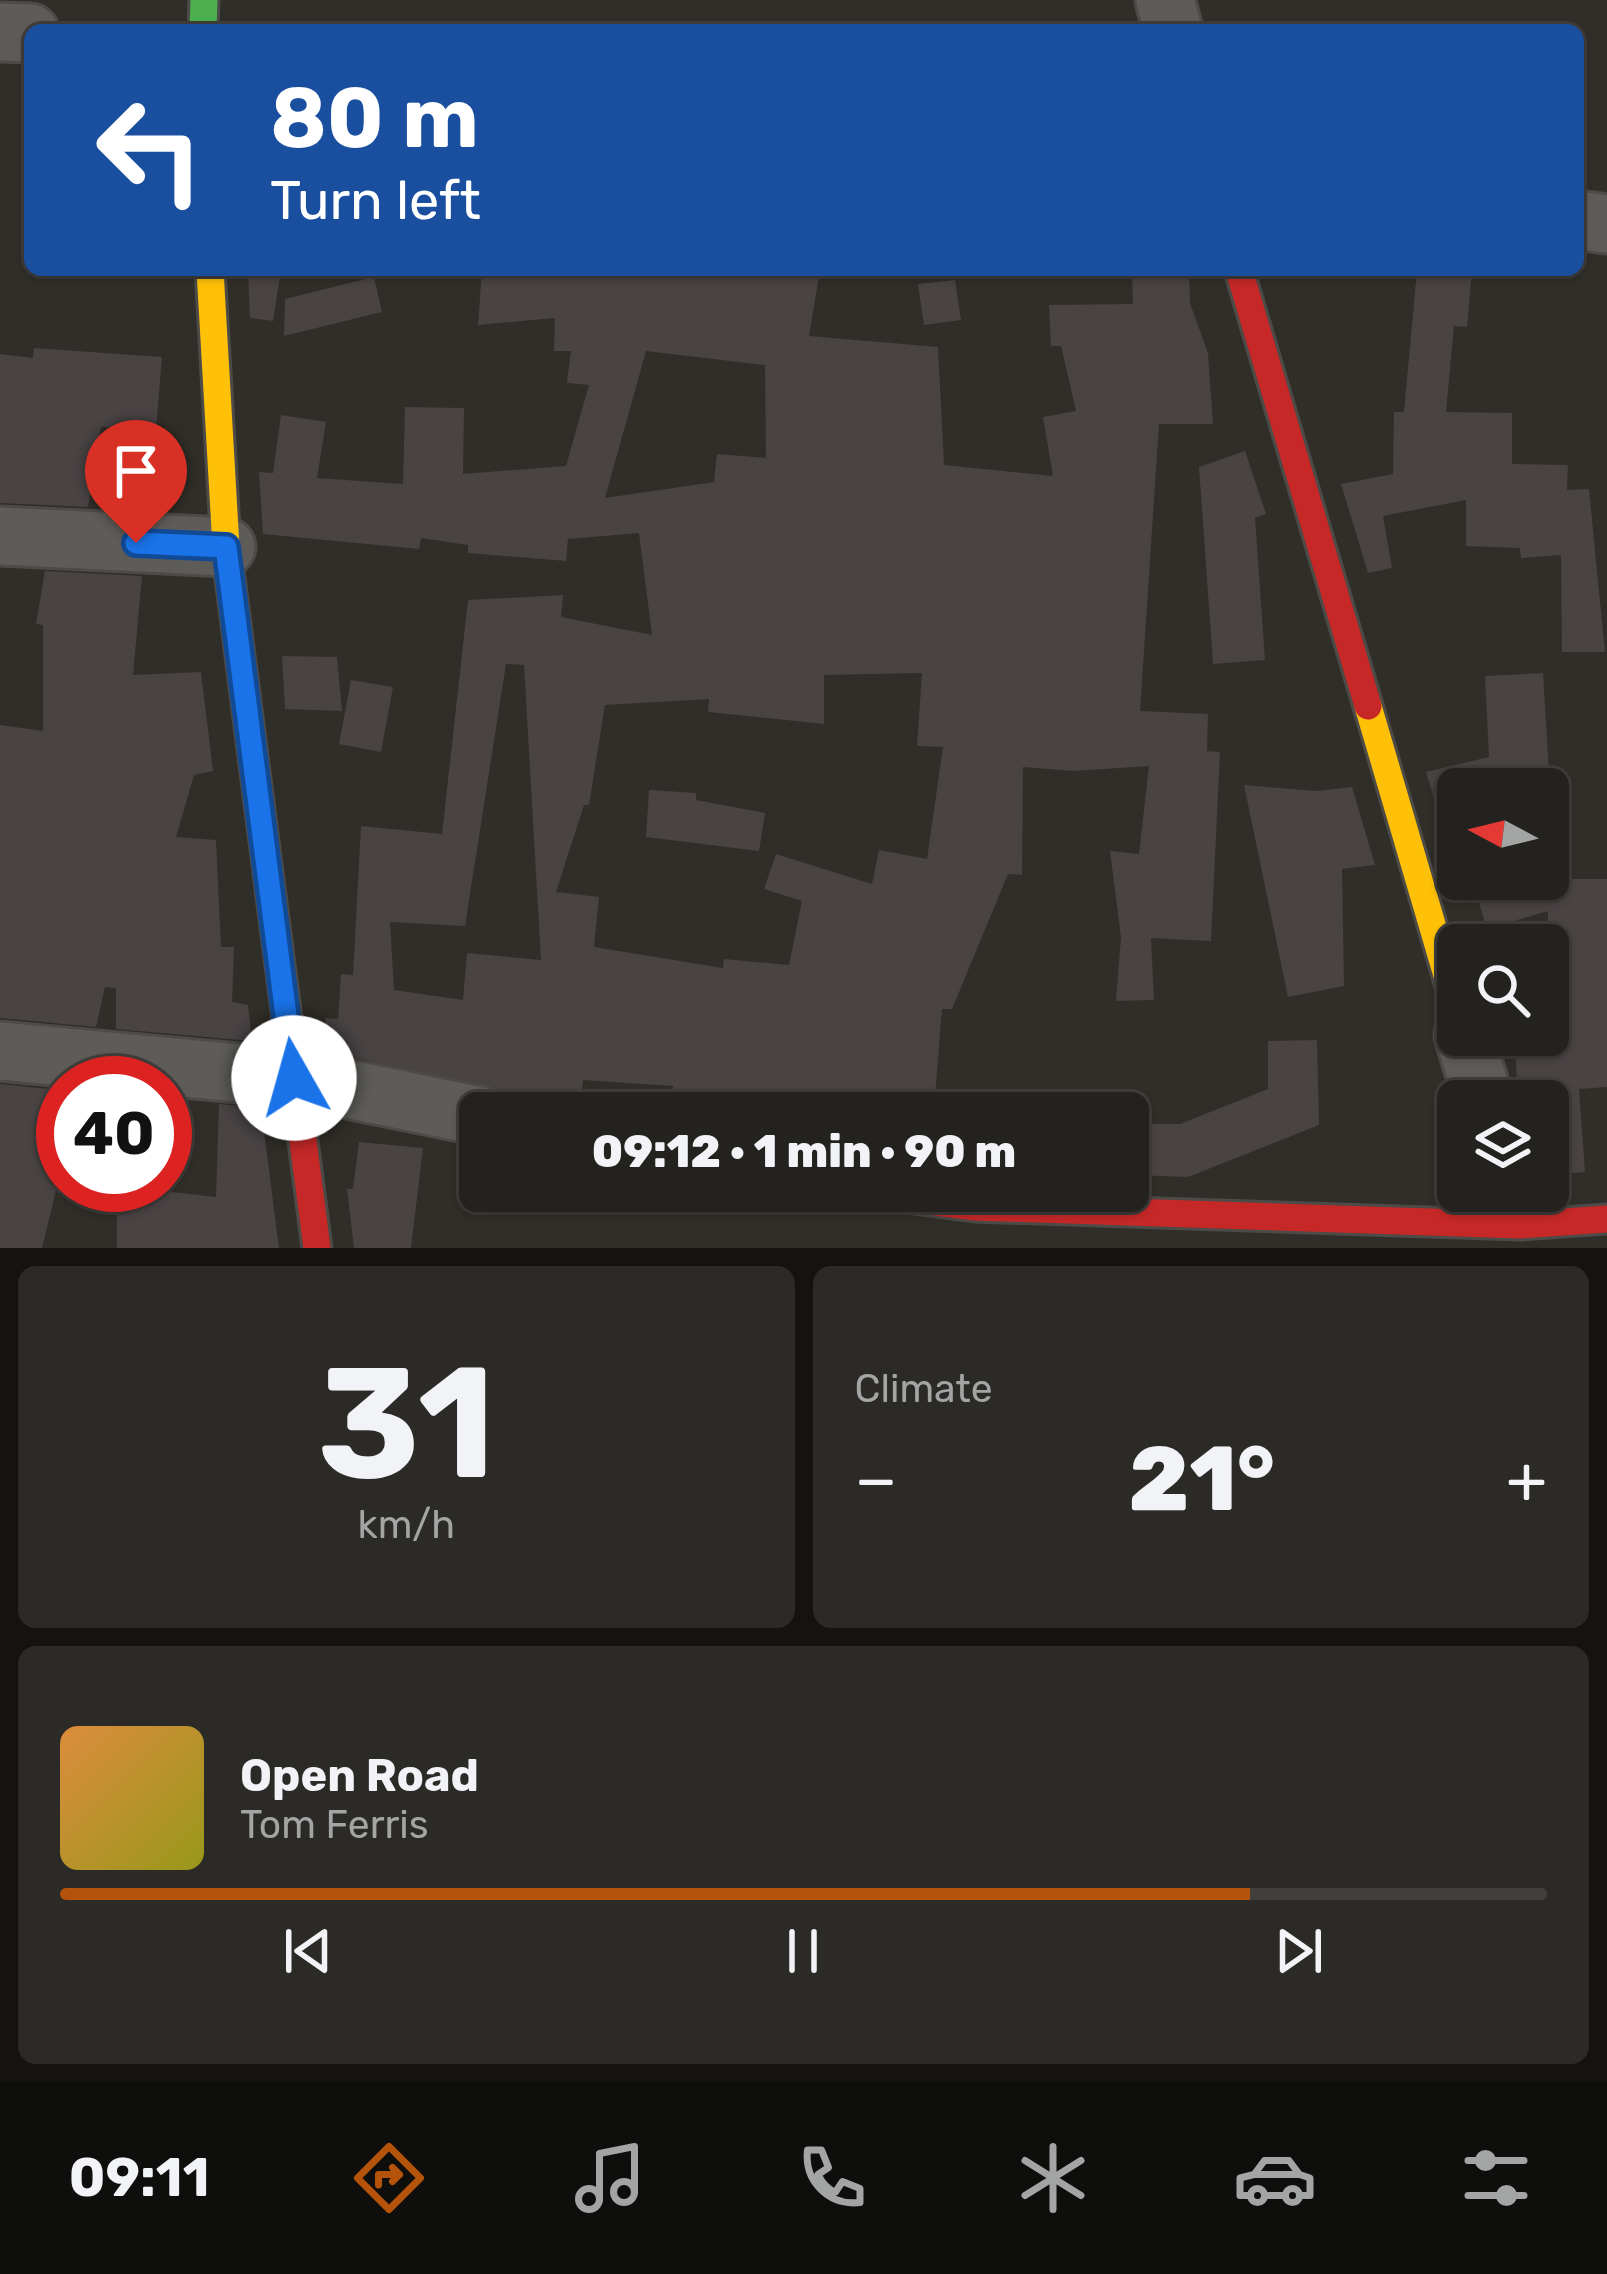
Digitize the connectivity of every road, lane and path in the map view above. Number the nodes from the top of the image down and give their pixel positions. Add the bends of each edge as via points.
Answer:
1 (210, 276) edge
2 (1240, 276) edge
3 (0, 536) edge
4 (226, 547) junction
5 (1437, 942) edge
6 (0, 1051) edge
7 (294, 1078) junction
8 (459, 1112) edge
9 (921, 1212) edge
10 (1607, 1219) edge
11 (1519, 1221) edge
12 (975, 1228) edge
13 (317, 1248) edge

1 - 4 street
2 - 5 street
3 - 4 street
4 - 7 street
6 - 7 street
7 - 8 street
7 - 13 street
9 - 12 street
10 - 11 street
11 - 12 street

